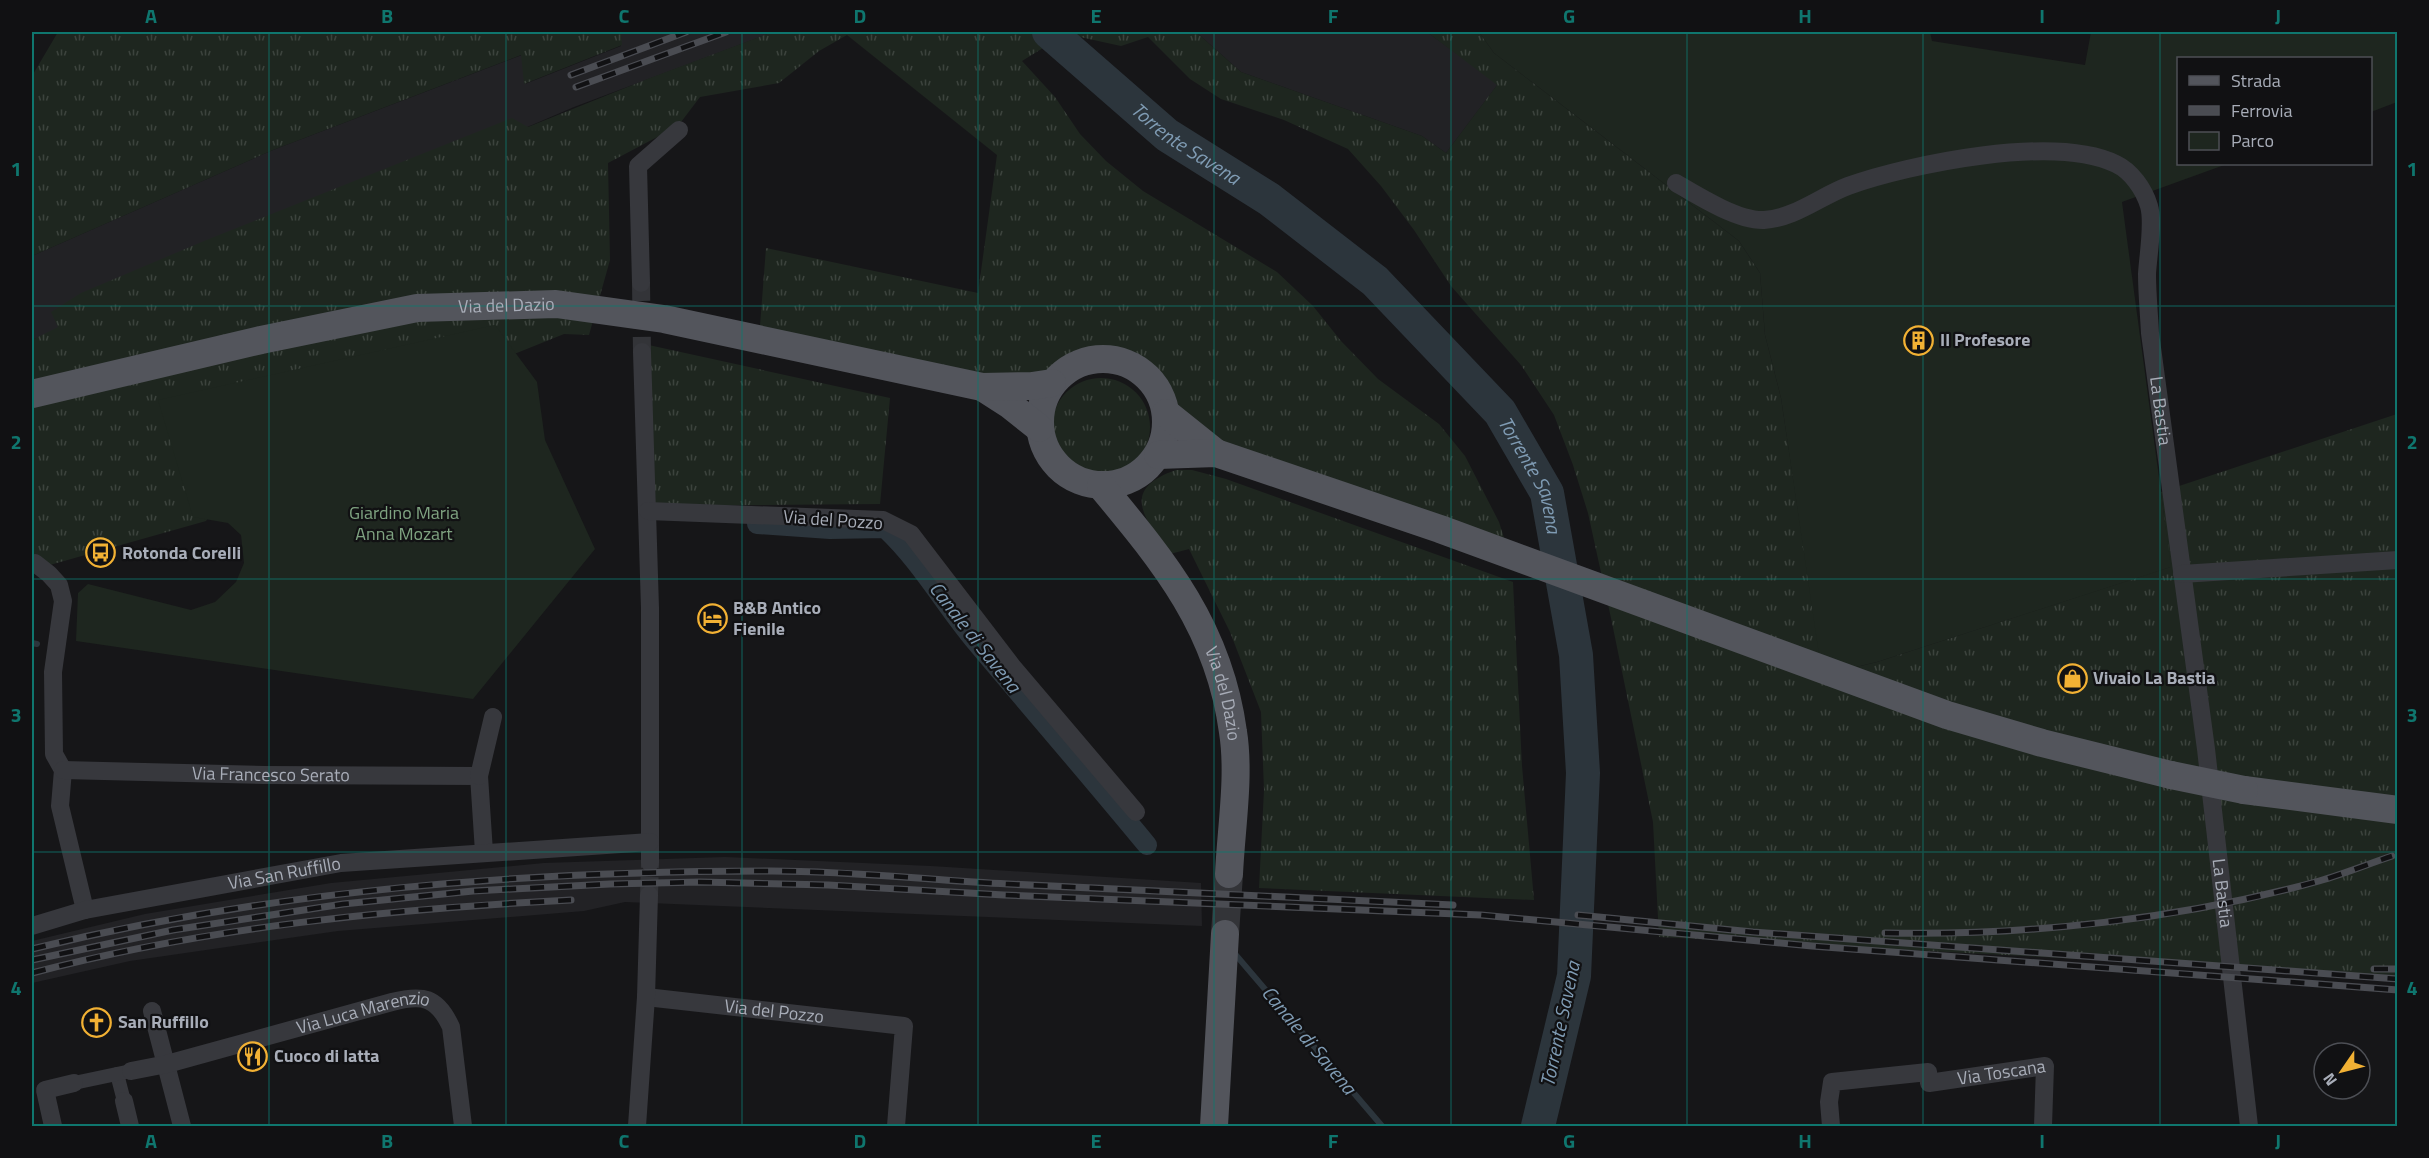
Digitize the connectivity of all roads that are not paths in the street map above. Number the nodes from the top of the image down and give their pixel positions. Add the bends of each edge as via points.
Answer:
1 (679, 130) dead end
2 (1676, 183) dead end
3 (641, 283) tunnel mouth
4 (642, 352) tunnel mouth
5 (1052, 382) junction
6 (982, 387) junction
7 (32, 394) edge
8 (1166, 413) junction
9 (1040, 428) junction
10 (1216, 453) junction
11 (1158, 455) junction
12 (1138, 475) junction
13 (1101, 486) junction
14 (648, 511) junction
15 (1142, 536) junction
16 (2397, 560) edge
17 (33, 563) edge
18 (2182, 574) junction
19 (493, 717) dead end
20 (63, 770) junction
21 (480, 783) junction
22 (2397, 810) edge
23 (1136, 812) dead end
24 (650, 842) junction
25 (484, 852) junction
26 (650, 863) tunnel mouth
27 (1229, 874) tunnel mouth
28 (649, 895) tunnel mouth
29 (85, 910) junction
30 (32, 926) edge
31 (1225, 934) tunnel mouth
32 (646, 997) junction
33 (152, 1011) dead end
34 (167, 1064) junction
35 (124, 1072) junction
36 (74, 1083) joint
37 (124, 1101) joint
38 (53, 1126) edge
39 (130, 1126) edge
40 (182, 1126) edge
41 (463, 1126) edge
42 (637, 1126) edge
43 (896, 1126) edge
44 (1214, 1126) edge
45 (1831, 1126) edge
46 (2043, 1126) edge
47 (2249, 1126) edge

1 - 3 street via 638,166
2 - 18 street, La Bastia via 1708,201 1760,220 1792,214 1856,184 1894,173 1995,153 2084,153 2128,172 2150,208 2150,333
4 - 14 street
5 - 6 main road, Via del Dazio
5 - 8 main road, Via del Dazio via 1082,361 1119,360 1150,379 1161,395
5 - 9 main road via 1040,412
6 - 7 main road, Via del Dazio via 664,319 556,304 417,308
6 - 9 main road, Via del Dazio
8 - 10 main road
8 - 11 main road, Via del Dazio via 1165,435
9 - 13 main road via 1043,443 1059,469
10 - 11 main road
10 - 22 main road, bridge via 1440,530 1947,715 2171,775 2244,790
11 - 12 main road
12 - 13 main road
12 - 15 main road, Via del Dazio via 1135,497
13 - 15 main road, Via del Dazio
14 - 23 street, Via del Pozzo via 883,520 910,534 1012,666
14 - 24 street
15 - 27 main road, Via del Dazio via 1193,609 1221,672 1234,734
16 - 18 street
17 - 20 street via 59,585 63,601 53,672 54,754
18 - 47 street, La Bastia
19 - 21 street
20 - 21 street, Via Francesco Serato
20 - 29 street via 60,806
21 - 25 street
24 - 25 street, Via San Ruffillo
24 - 26 street
25 - 29 street, Via San Ruffillo via 341,863
28 - 32 street
29 - 30 street, Via San Ruffillo
31 - 44 main road
32 - 42 street
32 - 43 street, Via del Pozzo via 904,1026
33 - 34 street
34 - 35 street, Via Luca Marenzio
34 - 40 street
34 - 41 street, Via Luca Marenzio via 407,998 426,999 441,1009 451,1027
35 - 36 street
35 - 37 street
36 - 38 street via 45,1090
37 - 39 street
45 - 46 street, Via Toscana via 1832,1082 1928,1072 1929,1083 2045,1066

